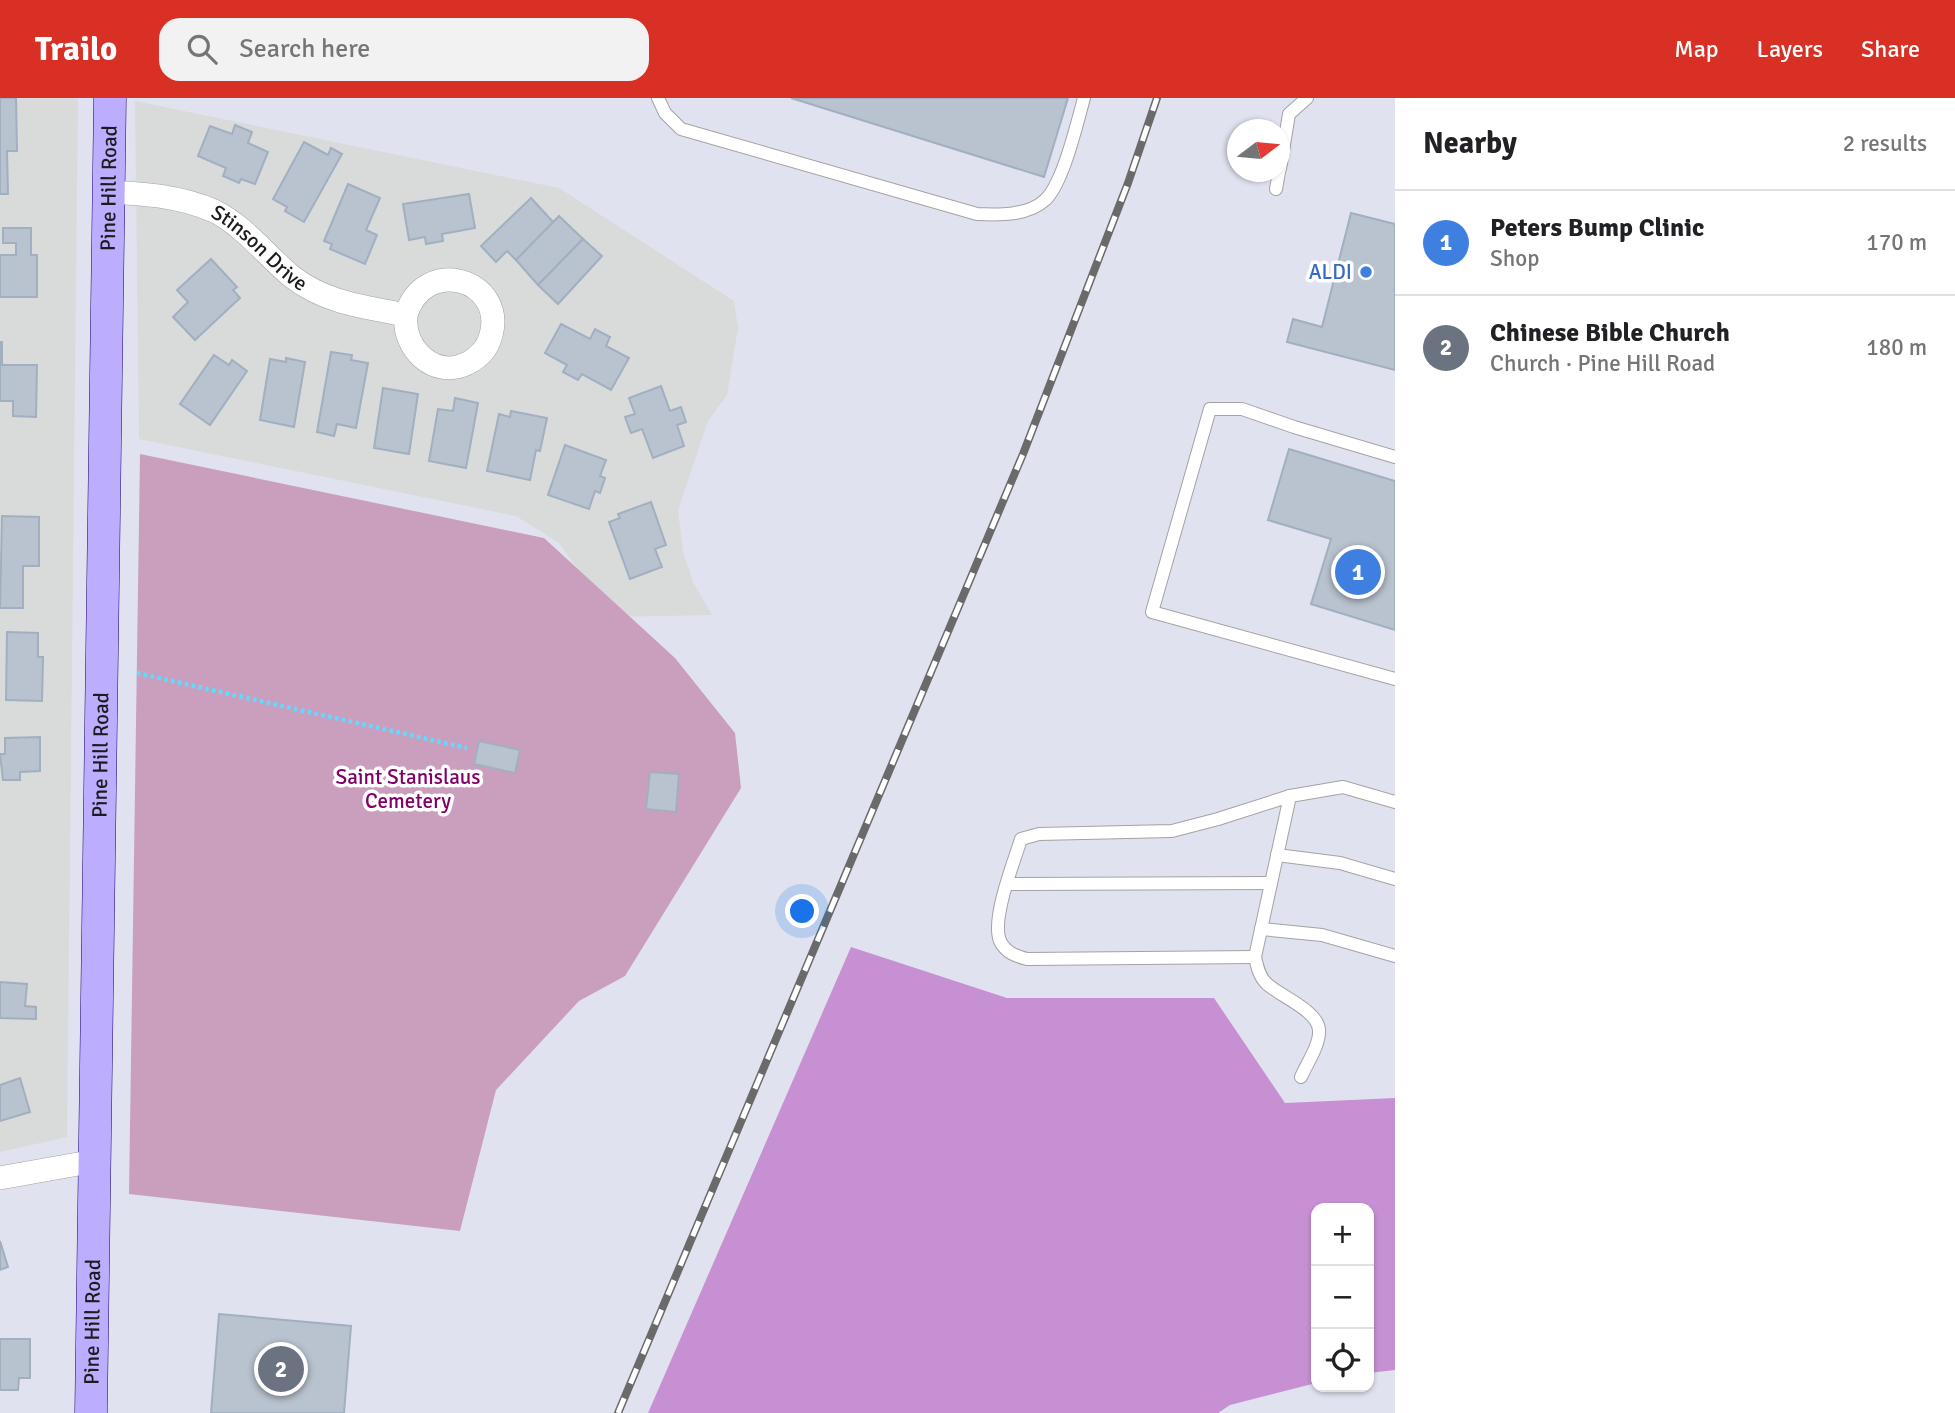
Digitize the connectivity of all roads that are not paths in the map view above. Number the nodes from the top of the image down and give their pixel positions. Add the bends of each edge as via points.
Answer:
1 (110, 98) edge
2 (658, 98) edge
3 (1084, 98) edge
4 (1307, 98) edge
5 (1288, 119) edge
6 (1277, 182) edge
7 (1276, 189) dead end
8 (109, 192) junction
9 (406, 315) dead end
10 (1395, 457) edge
11 (1395, 679) edge
12 (1290, 796) junction
13 (1395, 802) edge
14 (1277, 855) junction
15 (1395, 880) edge
16 (1271, 883) junction
17 (1008, 884) junction
18 (1261, 929) junction
19 (1395, 956) edge
20 (1255, 957) junction
21 (1301, 1077) dead end
22 (95, 1161) junction
23 (0, 1178) edge
24 (92, 1413) edge

1 - 8 street, Pine Hill Road
2 - 3 lane via 681,129 976,214 999,215 1045,201 1059,180
4 - 5 lane
6 - 7 lane
8 - 9 street, Stinson Drive via 193,202 217,212 293,277 319,293 345,304
8 - 22 street, Pine Hill Road
10 - 11 lane via 1242,409 1210,409 1152,612
12 - 13 lane via 1343,787
12 - 14 lane
12 - 17 lane via 1171,831 1039,834 1021,839
14 - 15 lane via 1340,863
14 - 16 lane
16 - 17 lane
16 - 18 lane
17 - 20 lane via 998,917 1000,941 1012,955 1027,959
18 - 19 lane via 1322,935
18 - 20 lane
20 - 21 lane via 1266,983 1315,1018 1319,1030
22 - 23 street
22 - 24 street, Pine Hill Road

